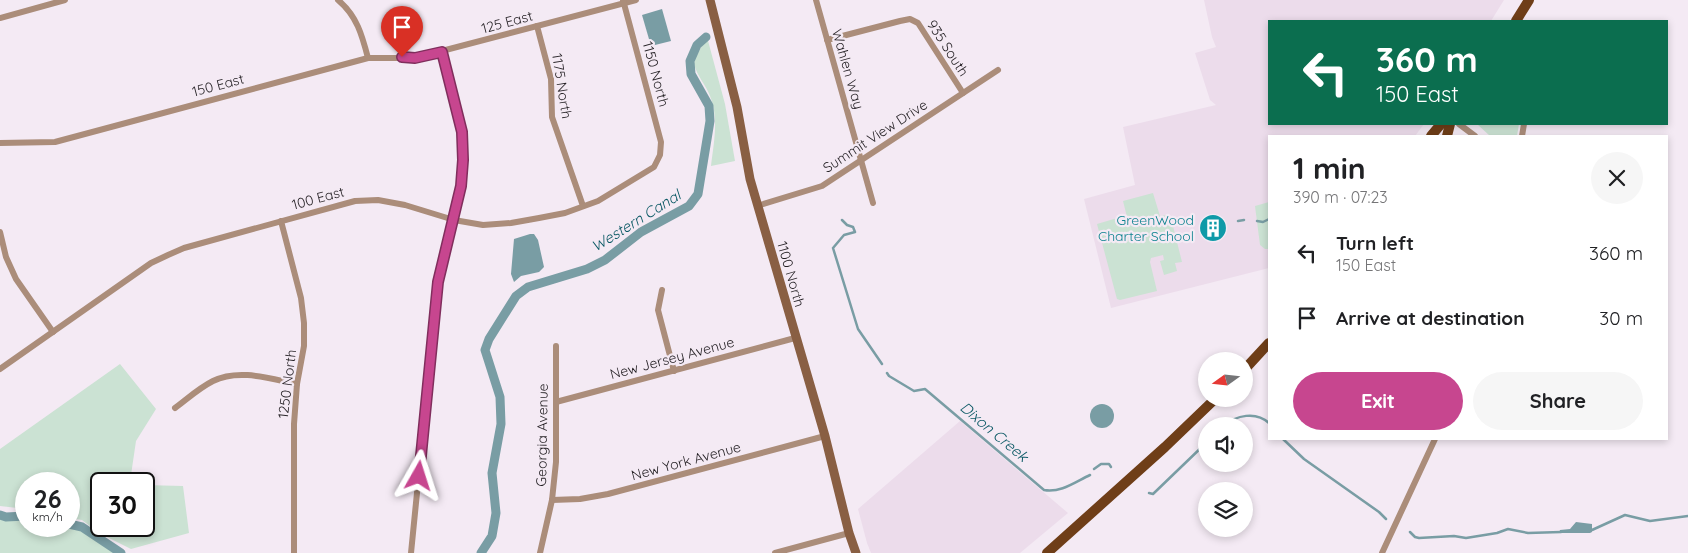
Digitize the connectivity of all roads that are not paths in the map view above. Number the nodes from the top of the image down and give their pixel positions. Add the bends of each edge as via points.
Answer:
1 (64, 0) edge
2 (338, 0) edge
3 (636, 0) edge
4 (710, 0) edge
5 (816, 0) edge
6 (1529, 0) edge
7 (624, 2) edge
8 (0, 18) edge
9 (1517, 20) edge
10 (538, 26) junction
11 (827, 40) junction
12 (442, 52) junction
13 (368, 58) junction
14 (998, 70) dead end
15 (963, 93) junction
16 (1440, 125) edge
17 (1460, 125) edge
18 (1431, 135) edge
19 (1474, 135) edge
20 (0, 143) edge
21 (660, 155) joint
22 (861, 161) junction
23 (873, 203) dead end
24 (584, 206) junction
25 (758, 206) junction
26 (454, 220) junction
27 (281, 221) junction
28 (0, 232) edge
29 (662, 290) dead end
30 (53, 332) junction
31 (795, 338) junction
32 (1268, 344) edge
33 (556, 346) dead end
34 (1253, 360) edge
35 (0, 369) edge
36 (674, 371) junction
37 (298, 384) junction
38 (556, 402) junction
39 (175, 408) dead end
40 (1206, 408) edge
41 (825, 436) junction
42 (1435, 440) edge
43 (552, 500) junction
44 (849, 533) junction
45 (294, 553) edge
46 (411, 553) edge
47 (540, 553) edge
48 (775, 553) edge
49 (856, 553) edge
50 (1047, 553) edge
51 (1382, 553) edge

1 - 8 street
2 - 13 street via 349,9 359,25
3 - 7 street, 125 East
4 - 25 street, 1100 North
5 - 11 street, Wahlen Way
6 - 9 main road
7 - 10 street, 125 East
7 - 21 street, 1150 North via 661,142
10 - 12 street, 125 East
10 - 24 street, 1175 North via 551,79 552,117
11 - 15 street, 935 South via 900,21 918,23
11 - 22 street, Wahlen Way
12 - 13 street, 150 East via 415,58
12 - 26 street via 462,132 461,186
13 - 20 street, 150 East via 55,142
14 - 15 street, Summit View Drive
15 - 22 street, Summit View Drive
16 - 18 main road
17 - 19 street
21 - 24 street, 100 East via 654,166 598,201
22 - 23 street, Wahlen Way
22 - 25 street, Summit View Drive via 822,186
24 - 26 street, 100 East via 565,213 511,223 483,225
25 - 31 street, 1100 North
26 - 27 street, 100 East via 378,200 355,201
26 - 46 street via 438,282
27 - 30 street, 100 East via 184,248 151,263
27 - 37 street, 1250 North via 301,298 304,323
28 - 30 street via 16,279
29 - 36 street via 658,310
30 - 35 street, 100 East
31 - 36 street, New Jersey Avenue
31 - 41 street, 1100 North
32 - 34 main road
33 - 38 street, Georgia Avenue
36 - 38 street, New Jersey Avenue
37 - 39 street via 245,375 228,376 212,381
37 - 45 street, 1250 North via 294,424
38 - 43 street, Georgia Avenue
40 - 50 main road
41 - 43 street, New York Avenue via 608,494
41 - 44 street, 1100 North
42 - 51 street
43 - 47 street, Georgia Avenue
44 - 48 street
44 - 49 street, 1100 North

